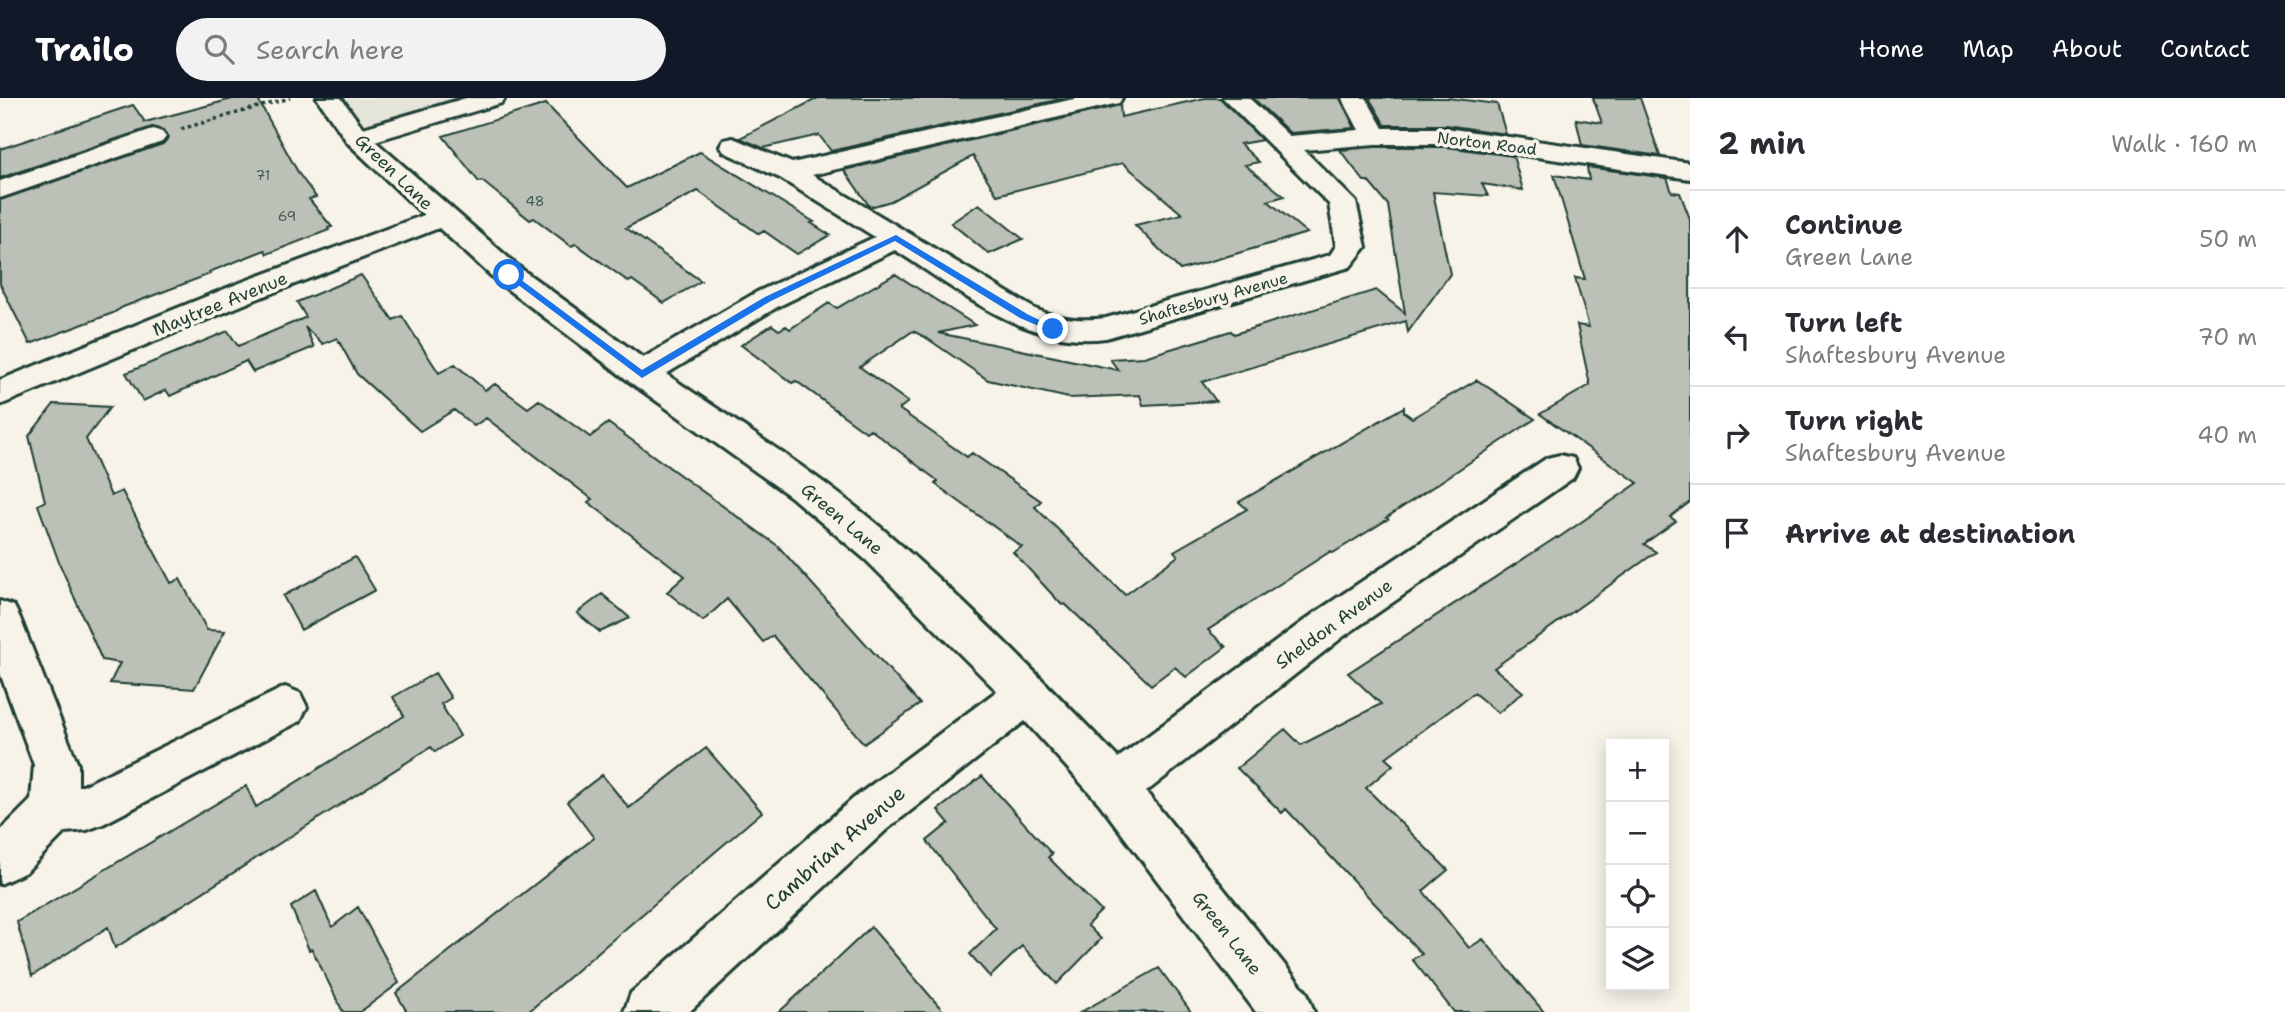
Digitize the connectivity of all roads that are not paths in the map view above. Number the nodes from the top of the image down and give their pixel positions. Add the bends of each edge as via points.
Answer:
1 (329, 98) edge
2 (493, 98) edge
3 (1110, 98) edge
4 (1235, 98) edge
5 (1354, 98) edge
6 (1375, 136) junction
7 (153, 137) road end
8 (356, 138) junction
9 (1283, 144) junction
10 (733, 146) dead end
11 (1690, 171) edge
12 (789, 172) junction
13 (0, 190) edge
14 (441, 218) junction
15 (896, 238) junction
16 (642, 374) junction
17 (0, 393) edge
18 (1560, 468) dead end
19 (0, 618) edge
20 (1028, 693) junction
21 (285, 707) dead end
22 (1115, 788) junction
23 (54, 810) junction
24 (0, 860) edge
25 (650, 1012) edge
26 (1288, 1012) edge

1 - 8 street, Green Lane
2 - 8 street
3 - 12 street
4 - 9 street, Shaftesbury Avenue
5 - 6 street
6 - 9 street, Norton Road
6 - 11 street, Norton Road via 1446,136
7 - 13 street
8 - 14 street, Green Lane
9 - 15 street, Shaftesbury Avenue via 1342,202 1352,247 1340,261 1106,328 1082,332 1053,329
10 - 12 street, Shaftesbury Avenue
12 - 15 street, Shaftesbury Avenue
14 - 16 street, Green Lane
14 - 17 street, Maytree Avenue
15 - 16 street via 768,299
16 - 20 street, Green Lane via 813,494 880,549
18 - 22 street, Sheldon Avenue via 1330,624
19 - 23 street via 56,765
20 - 22 street, Green Lane
20 - 25 street, Cambrian Avenue via 870,814
21 - 23 street via 87,808
22 - 26 street, Green Lane
23 - 24 street

